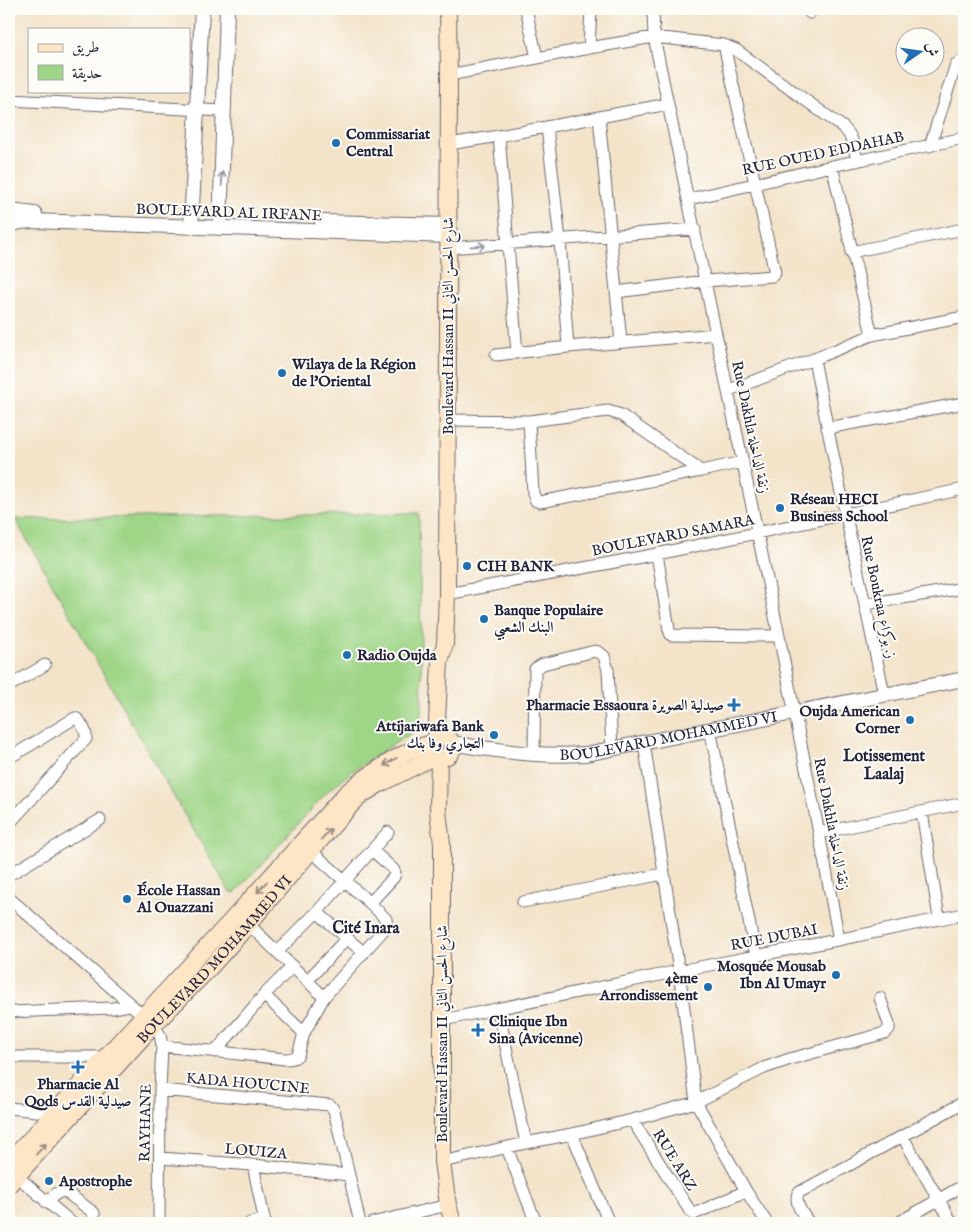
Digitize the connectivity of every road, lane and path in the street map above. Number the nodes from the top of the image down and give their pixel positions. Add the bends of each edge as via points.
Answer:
1 (202, 9) edge
2 (227, 9) edge
3 (448, 9) edge
4 (526, 9) edge
5 (591, 9) edge
6 (653, 9) edge
7 (654, 37) junction
8 (724, 45) junction
9 (589, 48) junction
10 (537, 58) junction
11 (964, 63) edge
12 (450, 75) junction
13 (9, 100) edge
14 (668, 104) junction
15 (197, 110) junction
16 (224, 111) junction
17 (599, 117) junction
18 (547, 126) junction
19 (499, 136) junction
20 (964, 138) edge
21 (449, 144) junction
22 (930, 146) junction
23 (857, 161) junction
24 (832, 166) junction
25 (756, 183) junction
26 (689, 199) junction
27 (9, 211) edge
28 (9, 222) edge
29 (191, 223) junction
30 (220, 224) junction
31 (695, 229) junction
32 (964, 229) edge
33 (448, 236) junction
34 (611, 236) junction
35 (560, 240) junction
36 (508, 244) junction
37 (852, 252) junction
38 (706, 281) junction
39 (616, 292) junction
40 (964, 317) edge
41 (716, 334) junction
42 (872, 335) junction
43 (622, 342) junction
44 (568, 347) junction
45 (517, 353) junction
46 (496, 355) dead end
47 (814, 359) junction
48 (728, 390) junction
49 (964, 402) edge
50 (447, 420) junction
51 (529, 421) junction
52 (827, 428) junction
53 (743, 462) junction
54 (701, 471) junction
55 (964, 489) edge
56 (847, 514) junction
57 (758, 533) junction
58 (657, 554) junction
59 (964, 588) edge
60 (447, 594) junction
61 (866, 604) junction
62 (779, 636) junction
63 (45, 665) dead end
64 (964, 679) edge
65 (9, 686) edge
66 (884, 694) junction
67 (794, 712) junction
68 (710, 729) junction
69 (644, 743) junction
70 (443, 748) junction
71 (612, 749) junction
72 (534, 754) junction
73 (9, 758) edge
74 (964, 804) edge
75 (922, 812) junction
76 (100, 820) dead end
77 (9, 824) edge
78 (388, 832) dead end
79 (819, 833) junction
80 (372, 850) junction
81 (310, 851) junction
82 (664, 874) junction
83 (9, 875) edge
84 (344, 880) junction
85 (9, 898) edge
86 (523, 902) dead end
87 (370, 903) junction
88 (317, 912) junction
89 (964, 914) edge
90 (939, 918) junction
91 (243, 920) junction
92 (346, 939) junction
93 (839, 940) junction
94 (277, 952) junction
95 (364, 953) junction
96 (756, 956) junction
97 (292, 967) junction
98 (679, 971) junction
99 (307, 981) junction
100 (264, 996) junction
101 (324, 997) junction
102 (880, 998) dead end
103 (129, 1005) junction
104 (498, 1009) junction
105 (9, 1012) edge
106 (443, 1020) junction
107 (148, 1021) junction
108 (304, 1033) junction
109 (162, 1046) junction
110 (215, 1052) junction
111 (9, 1057) edge
112 (104, 1058) junction
113 (160, 1090) junction
114 (696, 1102) junction
115 (964, 1102) edge
116 (9, 1108) edge
117 (54, 1113) junction
118 (632, 1120) junction
119 (572, 1134) junction
120 (899, 1138) junction
121 (526, 1143) junction
122 (15, 1148) edge
123 (507, 1148) junction
124 (160, 1158) junction
125 (442, 1162) junction
126 (253, 1165) junction
127 (11, 1175) edge
128 (349, 1175) junction
129 (964, 1185) edge
130 (746, 1191) junction
131 (939, 1200) junction
132 (46, 1202) junction
133 (448, 1216) edge
134 (264, 1222) edge
135 (72, 1223) edge
136 (90, 1223) edge
137 (159, 1223) edge
138 (250, 1223) edge
139 (360, 1223) edge
140 (372, 1223) edge
141 (536, 1223) edge
142 (609, 1223) edge
143 (767, 1223) edge
144 (809, 1223) edge
145 (898, 1223) edge
146 (952, 1223) edge

1 - 15 street
2 - 16 street
3 - 12 main road, Boulevard Hassan II شارع الحسن الثاني
4 - 10 street
5 - 9 street
6 - 7 street, Rue Dakhla زنقة الداخلة
7 - 8 street
7 - 9 street
7 - 14 street, Rue Dakhla زنقة الداخلة
8 - 23 street via 736,50 844,128 852,138
8 - 25 street
9 - 10 street
10 - 12 street
11 - 22 street via 956,64
12 - 21 main road, Boulevard Hassan II شارع الحسن الثاني
13 - 15 street
14 - 17 street
14 - 26 street, Rue Dakhla زنقة الداخلة
15 - 16 street
15 - 29 street
30 -> 16 street
17 - 18 street
17 - 34 street
18 - 19 street
18 - 35 street
19 - 21 street
19 - 36 street
20 - 22 street, RUE OUED EDDAHAB
21 - 33 main road, Boulevard Hassan II شارع الحسن الثاني
22 - 23 street, RUE OUED EDDAHAB
23 - 24 street, RUE OUED EDDAHAB
24 - 25 street, RUE OUED EDDAHAB
24 - 37 street
25 - 26 street, RUE OUED EDDAHAB
25 - 38 street via 774,275
26 - 31 street, Rue Dakhla زنقة الداخلة
27 - 29 street, BOULEVARD AL IRFANE
28 - 29 street, BOULEVARD AL IRFANE
29 - 30 street, BOULEVARD AL IRFANE
30 - 33 street, BOULEVARD AL IRFANE
31 - 34 street
31 - 38 street, Rue Dakhla زنقة الداخلة
32 - 37 street
33 -> 36 street
33 - 50 main road, Boulevard Hassan II شارع الحسن الثاني
34 - 35 street
34 - 39 street
35 - 36 street
35 - 44 street
36 - 45 street
37 - 42 street
38 - 39 street
38 - 41 street, Rue Dakhla زنقة الداخلة
39 - 43 street
40 - 42 street
41 - 43 street
41 - 48 street, Rue Dakhla زنقة الداخلة
42 - 47 street
43 - 44 street
44 - 45 street
45 - 46 street
47 - 48 street
47 - 52 street, Rue Boukraa ز. بوكراع
48 - 53 street, Rue Dakhla زنقة الداخلة
49 - 52 street
50 - 51 street
50 - 60 main road, Boulevard Hassan II شارع الحسن الثاني
51 - 54 street via 608,411 622,414
51 - 54 street via 536,501
52 - 56 street, Rue Boukraa ز. بوكراع
53 - 54 street
53 - 57 street, Rue Dakhla زنقة الداخلة
55 - 56 street, BOULEVARD SAMARA
56 - 57 street, BOULEVARD SAMARA
56 - 61 street, Rue Boukraa ز. بوكراع
57 - 58 street, BOULEVARD SAMARA
57 - 62 street, Rue Dakhla زنقة الداخلة
58 - 60 street, BOULEVARD SAMARA
58 - 62 street via 672,635
59 - 61 street
60 - 70 main road, Boulevard Hassan II شارع الحسن الثاني via 445,644 450,673
61 - 66 street, Rue Boukraa ز. بوكراع
62 - 67 street, Rue Dakhla زنقة الداخلة
63 - 65 street
64 - 66 street, BOULEVARD MOHAMMED VI
66 - 67 street, BOULEVARD MOHAMMED VI
67 - 68 street, BOULEVARD MOHAMMED VI
67 - 79 street, Rue Dakhla زنقة الداخلة
68 - 69 street, BOULEVARD MOHAMMED VI
68 - 96 street
69 - 71 street, BOULEVARD MOHAMMED VI
69 - 82 street
70 - 72 street, BOULEVARD MOHAMMED VI via 471,753 488,749
81 -> 70 main road, BOULEVARD MOHAMMED VI via 362,795
70 -> 91 main road, BOULEVARD MOHAMMED VI via 420,746 356,784
70 - 106 main road, Boulevard Hassan II شارع الحسن الثاني via 448,816 442,844
71 - 72 street, BOULEVARD MOHAMMED VI via 573,755
71 - 72 street via 608,670 604,656 595,651 535,669
73 - 77 street via 75,718 87,738
74 - 75 street
75 - 79 street
75 - 90 street
76 - 83 street
78 - 80 street
79 - 93 street, Rue Dakhla زنقة الداخلة
80 - 84 street
80 - 87 street via 396,873
81 - 84 street
81 - 91 main road, BOULEVARD MOHAMMED VI
82 - 86 street
82 - 98 street
84 - 87 street
84 - 88 street
85 - 103 street
87 - 95 street via 387,923
88 - 92 street
88 - 94 street
89 - 90 street, RUE DUBAI
90 - 93 street, RUE DUBAI
91 - 94 street
91 - 107 main road, BOULEVARD MOHAMMED VI
92 - 95 street
92 - 99 street
93 - 96 street, RUE DUBAI
94 - 97 street
95 - 101 street
96 - 98 street, RUE DUBAI
97 - 99 street
97 - 100 street
98 - 104 street, RUE DUBAI
98 - 114 street
99 - 101 street
100 - 108 street
100 - 110 street
101 - 108 street
102 - 114 street via 889,1024 885,1033 764,1068
103 - 105 street
103 - 107 street
104 - 106 street, RUE DUBAI
104 - 121 street
106 - 125 main road, Boulevard Hassan II شارع الحسن الثاني
107 - 109 street, RAYHANE via 160,1035
107 - 112 main road, BOULEVARD MOHAMMED VI
127 -> 107 main road, BOULEVARD MOHAMMED VI
108 - 110 street via 298,1055 291,1059
109 - 110 street
109 - 113 street, RAYHANE
111 - 112 street
112 - 117 main road, BOULEVARD MOHAMMED VI
113 - 124 street, RAYHANE
113 - 128 street, KADA HOUCINE via 330,1105 334,1110
114 - 118 street
114 - 130 street
115 - 120 street
116 - 117 street
117 - 122 main road, BOULEVARD MOHAMMED VI
118 - 119 street
118 - 130 street, RUE ARZ via 694,1214
119 - 121 street
119 - 142 street
120 - 131 street via 904,1139
120 - 144 street via 798,1192 798,1206
121 - 123 street
122 - 127 main road, BOULEVARD MOHAMMED VI
123 - 125 street
123 - 141 street
124 - 126 street, LOUIZA
124 - 137 street, RAYHANE
125 - 133 main road, Boulevard Hassan II شارع الحسن الثاني
126 - 128 street, LOUIZA
126 - 134 street
127 - 132 street
128 - 139 street
129 - 131 street
130 - 143 street
131 - 145 street
131 - 146 street
132 - 135 street
132 - 136 street via 60,1192 66,1192 94,1212
133 - 140 street
134 - 138 street

